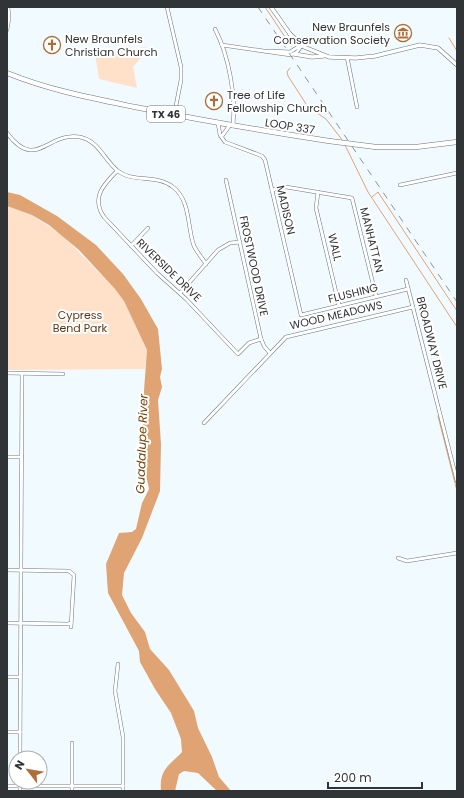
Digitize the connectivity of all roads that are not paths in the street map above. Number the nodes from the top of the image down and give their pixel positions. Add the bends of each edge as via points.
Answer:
1 (8, 7) edge
2 (167, 7) edge
3 (271, 7) edge
4 (215, 29) dead end
5 (7, 30) edge
6 (222, 45) junction
7 (302, 45) junction
8 (270, 51) junction
9 (294, 54) junction
10 (325, 56) junction
11 (347, 58) junction
12 (457, 64) edge
13 (7, 73) edge
14 (358, 107) dead end
15 (174, 116) junction
16 (218, 123) junction
17 (232, 125) junction
18 (7, 133) edge
19 (222, 136) junction
20 (457, 142) edge
21 (117, 171) junction
22 (457, 173) edge
23 (226, 180) dead end
24 (400, 185) dead end
25 (272, 191) junction
26 (318, 192) junction
27 (148, 228) dead end
28 (240, 242) junction
29 (131, 246) junction
30 (206, 264) junction
31 (406, 280) dead end
32 (408, 289) junction
33 (180, 292) junction
34 (376, 296) junction
35 (339, 305) junction
36 (413, 307) junction
37 (301, 315) joint
38 (260, 339) junction
39 (270, 352) junction
40 (7, 373) edge
41 (22, 374) junction
42 (63, 374) dead end
43 (204, 423) dead end
44 (7, 457) edge
45 (22, 457) junction
46 (457, 481) edge
47 (457, 552) edge
48 (398, 558) dead end
49 (7, 570) edge
50 (22, 570) junction
51 (7, 623) edge
52 (20, 623) junction
53 (118, 664) dead end
54 (7, 677) edge
55 (20, 677) junction
56 (7, 732) edge
57 (20, 732) junction
58 (72, 743) dead end
59 (20, 750) edge
60 (48, 785) edge
61 (72, 786) junction
62 (123, 786) junction
63 (72, 791) edge
64 (123, 791) edge

1 - 5 street
2 - 15 street via 181,67
3 - 7 street via 290,34
4 - 6 street
6 - 8 street
6 - 17 street via 233,95
7 - 8 street via 290,52
7 - 9 street
7 - 10 street
8 - 9 street
9 - 10 street
10 - 11 street
11 - 12 street via 375,56 420,45 438,48
11 - 14 street
13 - 15 main road, LOOP 337 / TX 46 via 69,94
15 - 16 main road, LOOP 337 / TX 46
16 - 17 main road, LOOP 337 / TX 46
16 - 19 street
17 - 19 street
17 - 20 main road, LOOP 337 / TX 46, bridge via 376,147 416,147
18 - 21 street via 17,145 31,150 40,149 70,136 86,139 100,149
19 - 25 street, MADISON via 227,143 263,157
21 - 29 street, RIVERSIDE DRIVE via 102,187 98,203 104,217
21 - 30 street via 126,175 164,181 179,192 187,211 194,246
22 - 24 street
23 - 28 street, FROSTWOOD DRIVE
25 - 26 street, MANHATTAN via 282,186
25 - 37 street, MADISON
26 - 34 street, MANHATTAN via 352,198
26 - 35 street, WALL via 316,208
27 - 29 street
28 - 30 street via 230,242
28 - 38 street, FROSTWOOD DRIVE
29 - 33 street, RIVERSIDE DRIVE
30 - 33 street
31 - 32 street, BROADWAY DRIVE
32 - 34 street, FLUSHING
32 - 36 street, BROADWAY DRIVE
33 - 38 street, RIVERSIDE DRIVE via 238,354 249,343
34 - 35 street, FLUSHING
35 - 37 street, FLUSHING
36 - 39 street, WOOD MEADOWS via 289,336
36 - 46 street, BROADWAY DRIVE
38 - 39 street, FROSTWOOD DRIVE
39 - 43 street, WOOD MEADOWS
40 - 41 street
41 - 42 street
41 - 45 street
44 - 45 street
45 - 50 street
47 - 48 street via 407,561
49 - 50 street
50 - 52 street
50 - 52 street via 72,572 73,604 71,625
51 - 52 street
52 - 55 street
53 - 62 street via 115,691 122,737
54 - 55 street
55 - 57 street
56 - 57 street
57 - 59 street
58 - 61 street
60 - 61 street
61 - 62 street
61 - 63 street
62 - 64 street

